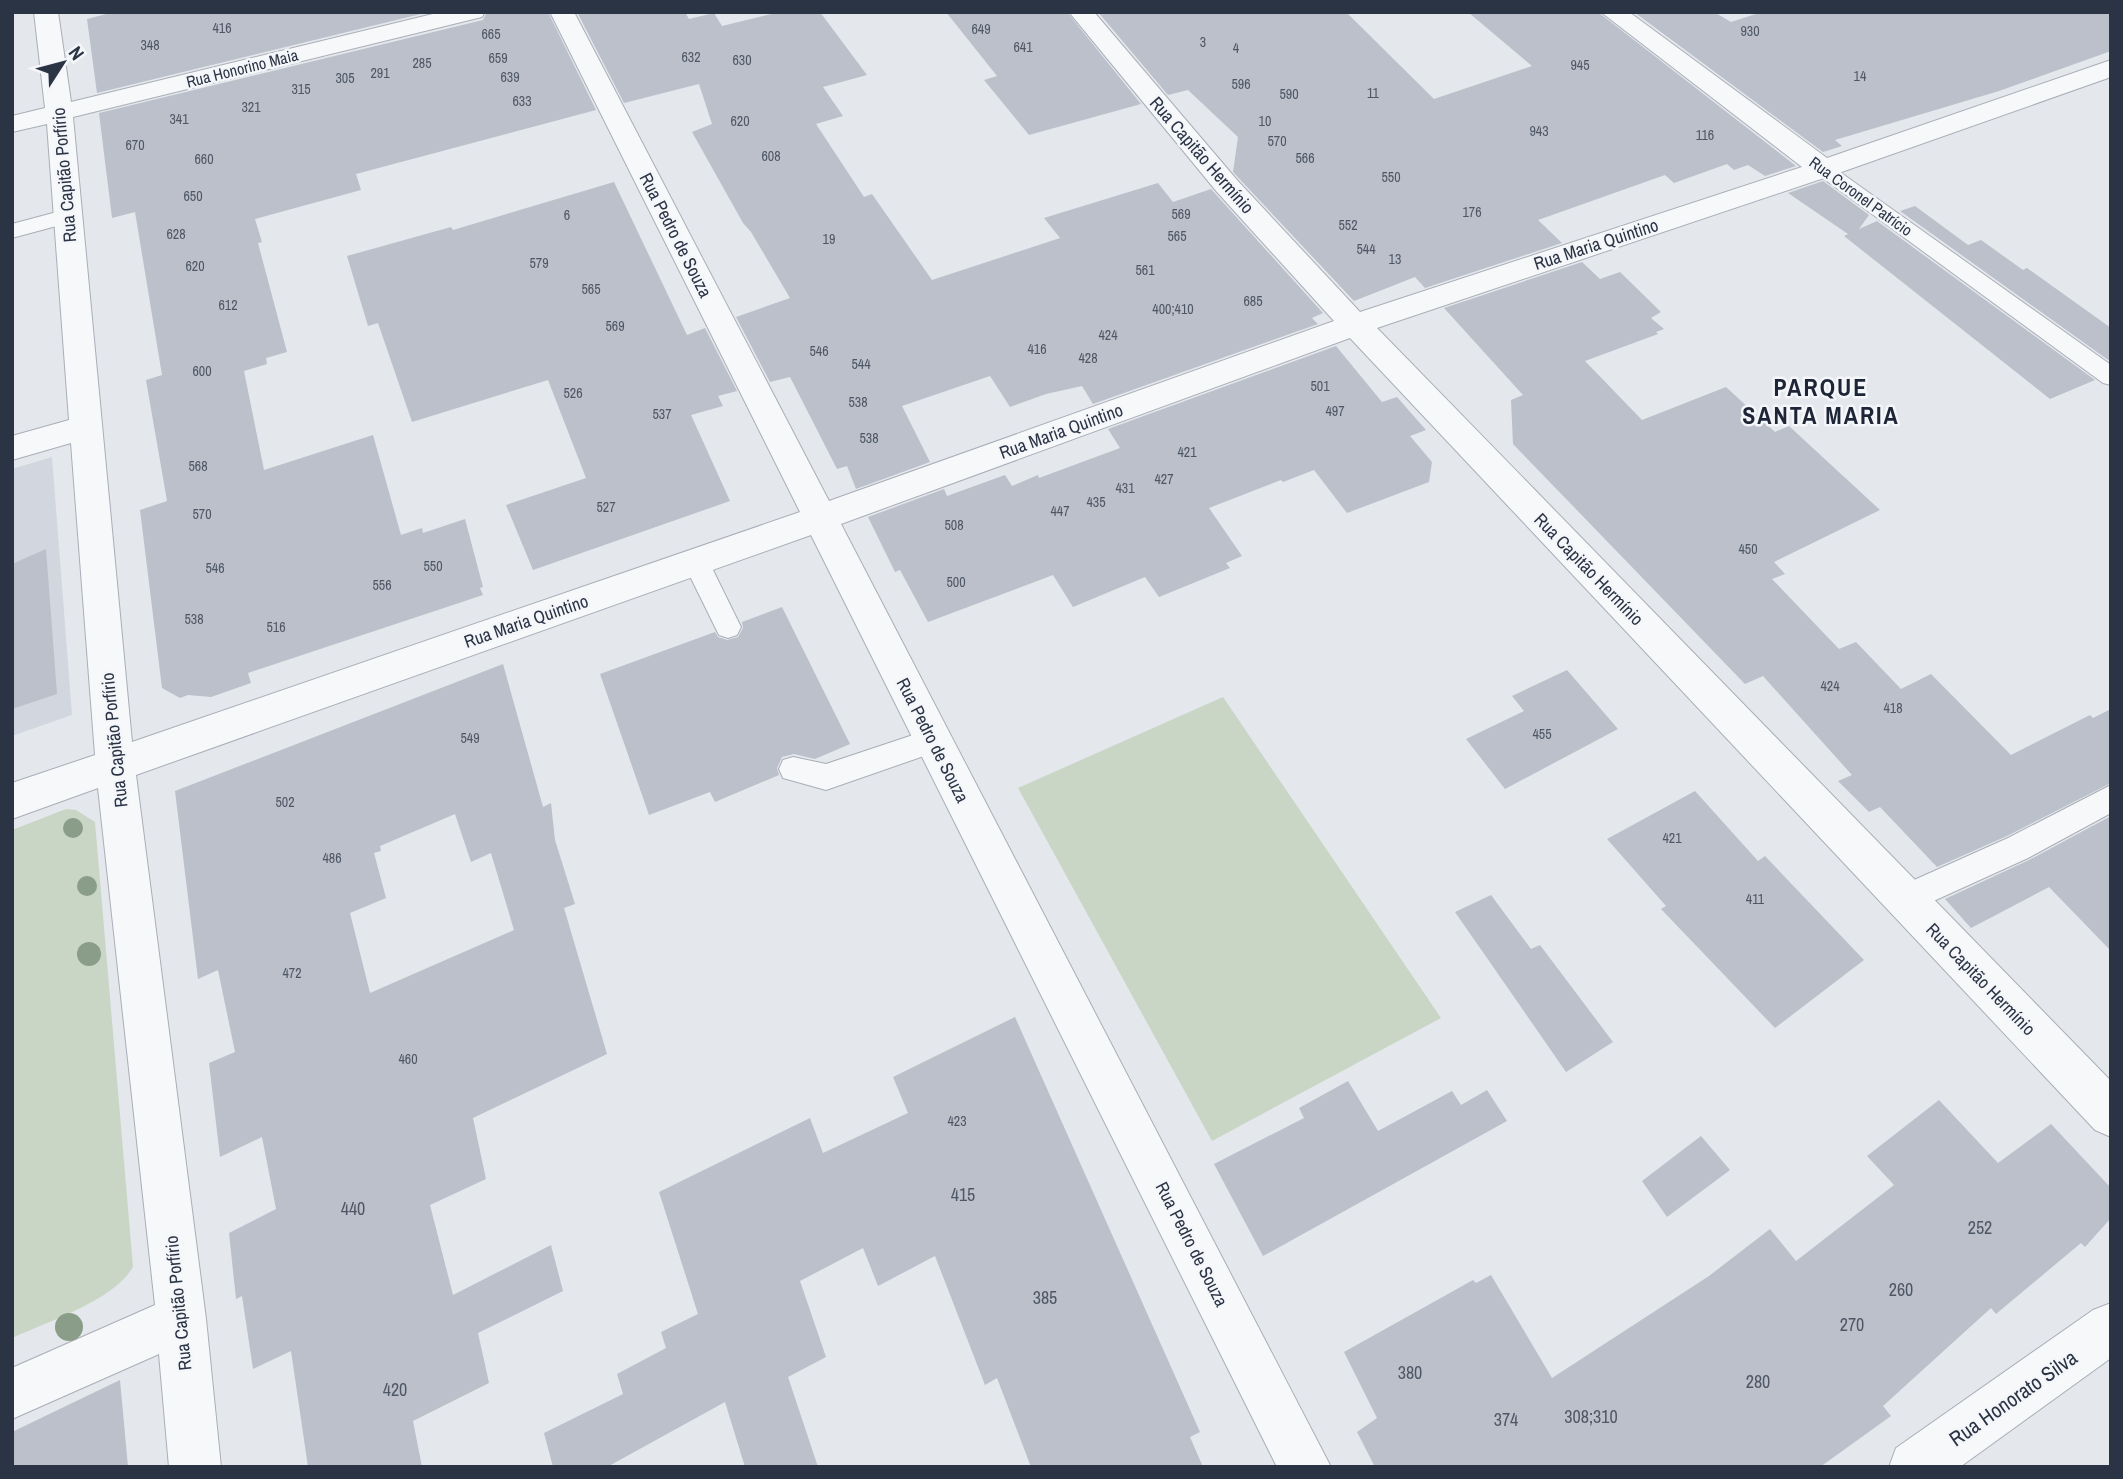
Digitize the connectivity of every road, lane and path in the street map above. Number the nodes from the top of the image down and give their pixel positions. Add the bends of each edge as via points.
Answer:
1 (46, 12) edge
2 (472, 12) edge
3 (562, 12) edge
4 (1081, 12) edge
5 (1613, 12) edge
6 (2111, 68) edge
7 (59, 113) junction
8 (12, 124) edge
9 (1824, 169) junction
10 (68, 216) junction
11 (12, 231) edge
12 (1354, 325) junction
13 (2111, 377) edge
14 (86, 427) junction
15 (12, 448) edge
16 (821, 519) junction
17 (696, 562) junction
18 (728, 627) dead end
19 (934, 740) junction
20 (115, 764) junction
21 (793, 769) dead end
22 (2111, 798) edge
23 (12, 801) edge
24 (1905, 899) junction
25 (2111, 1114) edge
26 (181, 1319) junction
27 (2111, 1328) edge
28 (12, 1394) edge
29 (195, 1467) edge
30 (1305, 1467) edge
31 (1915, 1467) edge

1 - 7 street, Rua Capitão Porfírio
2 - 7 street, Rua Honorino Maia
3 - 16 street, Rua Pedro de Souza
4 - 12 street, Rua Capitão Hermínio via 1227,186
5 - 9 street, Rua Coronel Patrício
6 - 9 street, Rua Maria Quintino
7 - 8 street, Rua Honorino Maia
7 - 10 street, Rua Capitão Porfírio
9 - 12 street, Rua Maria Quintino
9 - 13 lane, Rua Coronel Patrício
10 - 11 lane
10 - 14 street, Rua Capitão Porfírio
12 - 16 street, Rua Maria Quintino
12 - 24 street, Rua Capitão Hermínio
14 - 15 street
14 - 20 street, Rua Capitão Porfírio
16 - 17 street, Rua Maria Quintino
16 - 19 street, Rua Pedro de Souza
17 - 18 lane
17 - 20 street, Rua Maria Quintino
19 - 21 lane via 826,777
19 - 30 street, Rua Pedro de Souza
20 - 23 street, Rua Maria Quintino
20 - 26 street, Rua Capitão Porfírio
22 - 24 lane via 2018,848
24 - 25 street, Rua Capitão Hermínio
26 - 28 street
26 - 29 street, Rua Capitão Porfírio
27 - 31 street, Rua Honorato Silva

